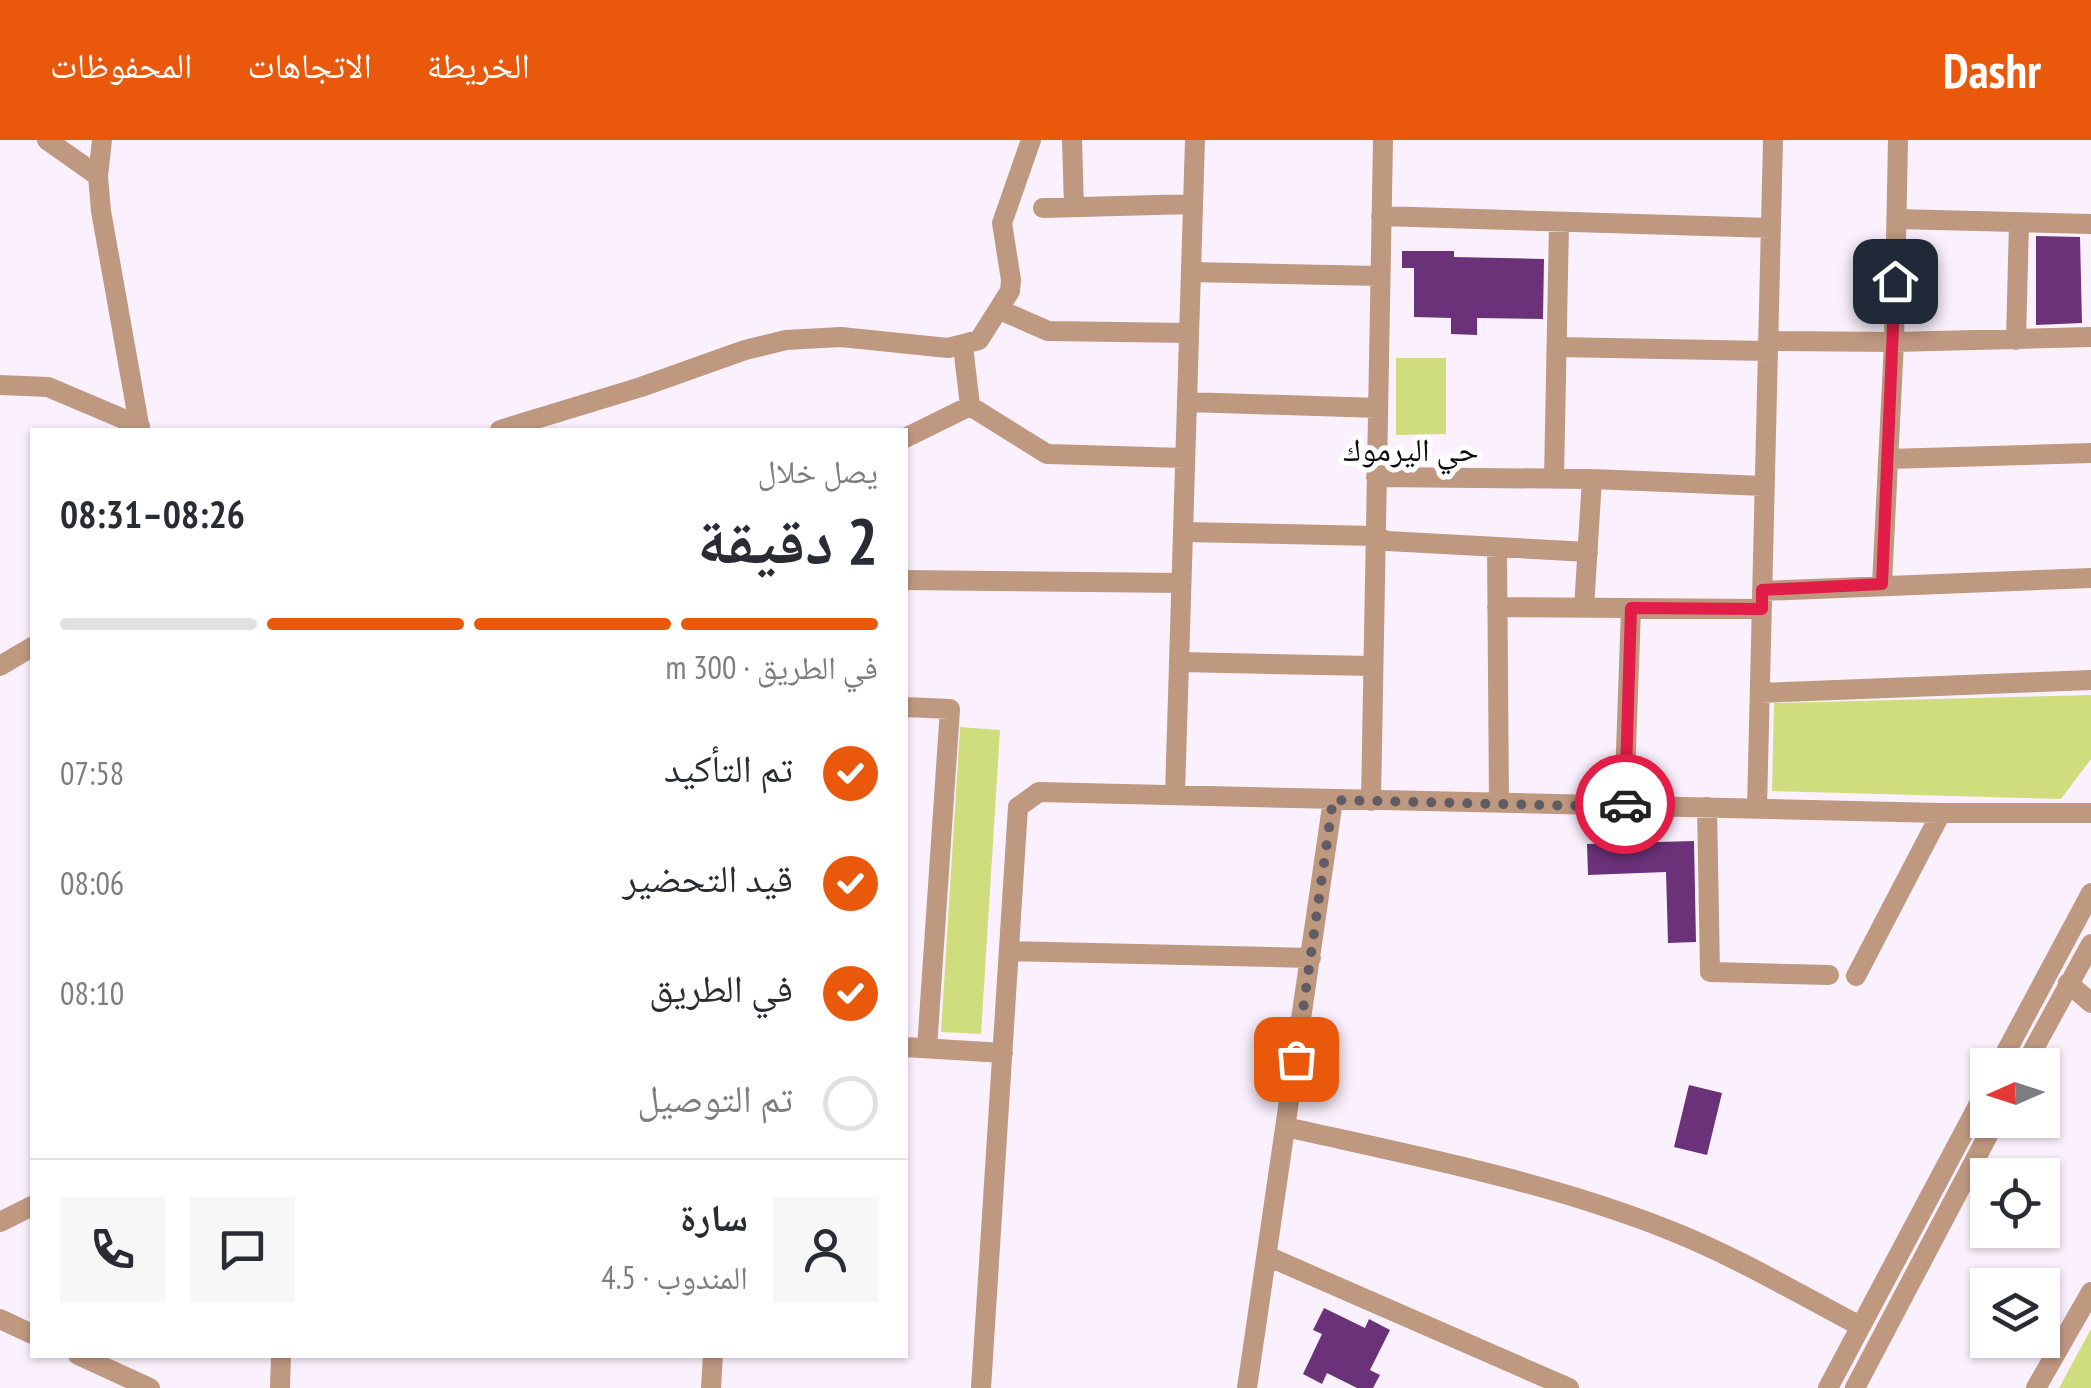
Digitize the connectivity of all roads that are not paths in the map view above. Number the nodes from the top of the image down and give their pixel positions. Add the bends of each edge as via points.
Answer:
1 (48, 140) edge
2 (102, 140) edge
3 (1031, 140) edge
4 (1072, 140) edge
5 (1195, 140) edge
6 (1383, 140) edge
7 (1773, 140) edge
8 (1898, 140) edge
9 (98, 176) junction
10 (1193, 204) junction
11 (1074, 207) junction
12 (1044, 208) dead end
13 (1381, 216) junction
14 (1896, 219) junction
15 (2019, 222) junction
16 (1559, 223) junction
17 (2091, 224) edge
18 (1771, 228) junction
19 (1191, 272) junction
20 (1380, 276) junction
21 (1000, 310) junction
22 (1189, 332) junction
23 (2091, 337) edge
24 (2016, 340) junction
25 (1894, 342) junction
26 (963, 346) junction
27 (1557, 346) junction
28 (1768, 346) junction
29 (0, 385) edge
30 (1187, 402) junction
31 (970, 406) junction
32 (1378, 408) junction
33 (140, 428) edge
34 (507, 428) edge
35 (908, 437) edge
36 (2091, 453) edge
37 (1185, 458) junction
38 (1888, 458) junction
39 (1376, 477) junction
40 (1554, 479) junction
41 (1592, 479) junction
42 (1764, 486) junction
43 (1183, 532) junction
44 (1375, 536) junction
45 (1497, 548) junction
46 (1588, 552) junction
47 (2091, 578) edge
48 (908, 580) edge
49 (1181, 583) junction
50 (1882, 584) junction
51 (1762, 600) junction
52 (1497, 608) junction
53 (1584, 608) junction
54 (1631, 608) junction
55 (30, 649) edge
56 (1179, 662) junction
57 (0, 666) edge
58 (1372, 666) junction
59 (2091, 680) edge
60 (1760, 693) junction
61 (908, 707) edge
62 (1175, 794) junction
63 (1333, 800) junction
64 (1371, 801) junction
65 (1499, 803) junction
66 (1624, 807) junction
67 (1707, 808) junction
68 (1757, 809) junction
69 (1940, 813) junction
70 (2091, 813) edge
71 (2091, 893) edge
72 (2091, 944) edge
73 (1009, 951) junction
74 (1311, 958) junction
75 (1829, 975) dead end
76 (1856, 976) dead end
77 (2068, 983) junction
78 (2091, 1003) edge
79 (908, 1046) edge
80 (928, 1048) junction
81 (2008, 1048) edge
82 (2034, 1048) edge
83 (1003, 1054) junction
84 (1970, 1121) edge
85 (1286, 1126) junction
86 (1987, 1138) edge
87 (30, 1207) edge
88 (0, 1222) edge
89 (1266, 1256) junction
90 (2091, 1292) edge
91 (0, 1319) edge
92 (1860, 1326) junction
93 (30, 1333) edge
94 (91, 1358) edge
95 (282, 1358) edge
96 (713, 1358) edge
97 (122, 1365) edge
98 (1863, 1386) edge
99 (1564, 1387) edge
100 (150, 1388) edge
101 (280, 1388) edge
102 (711, 1388) edge
103 (981, 1388) edge
104 (1247, 1388) edge
105 (1828, 1388) edge
106 (2036, 1388) edge

1 - 9 street
2 - 9 street
3 - 21 street via 1003,214 1011,286
4 - 11 street
5 - 10 street
6 - 13 street
7 - 18 street
8 - 14 street
9 - 33 street
10 - 11 street
10 - 19 street
11 - 12 street
13 - 16 street
13 - 20 street
14 - 15 street
14 - 25 street
15 - 17 street
15 - 24 street
16 - 18 street
16 - 27 street
18 - 28 street
19 - 20 street
19 - 22 street
20 - 32 street
21 - 22 street via 1048,331
21 - 26 street via 982,338
22 - 30 street
23 - 24 street
24 - 25 street
25 - 28 street
25 - 38 street
26 - 31 street
26 - 34 street via 822,336 786,340
27 - 28 street
27 - 40 street
28 - 42 street
29 - 33 street via 48,386
30 - 32 street
30 - 37 street
31 - 35 street
31 - 37 street via 1047,454
32 - 39 street
36 - 38 street
37 - 43 street
38 - 50 street
39 - 40 street
39 - 44 street
40 - 41 street
41 - 42 street
41 - 46 street
42 - 51 street
43 - 44 street
43 - 49 street
44 - 45 street
44 - 58 street
45 - 46 street
45 - 52 street
46 - 53 street
47 - 50 street
48 - 49 street
49 - 56 street
50 - 51 street
51 - 54 street
51 - 60 street
52 - 53 street
52 - 65 street
53 - 54 street
54 - 66 street
55 - 57 street
56 - 58 street
56 - 62 street
58 - 64 street
59 - 60 street
60 - 68 street
61 - 80 street via 950,709
62 - 63 street
62 - 73 street via 1040,792 1018,807
63 - 64 street
63 - 74 street
64 - 65 street
65 - 66 street
66 - 67 street
67 - 68 street
67 - 75 street via 1710,972
68 - 69 street
69 - 70 street
69 - 76 street
71 - 81 street
72 - 77 street
73 - 74 street
73 - 83 street
74 - 85 street
77 - 78 street
77 - 82 street
79 - 80 street
80 - 83 street
83 - 103 street
84 - 92 street
85 - 89 street
85 - 92 street via 1498,1175 1620,1212 1713,1250
86 - 98 street
87 - 88 street
89 - 99 street
89 - 104 street
90 - 106 street
91 - 93 street
92 - 105 street
94 - 97 street
95 - 101 street
96 - 102 street
97 - 100 street

